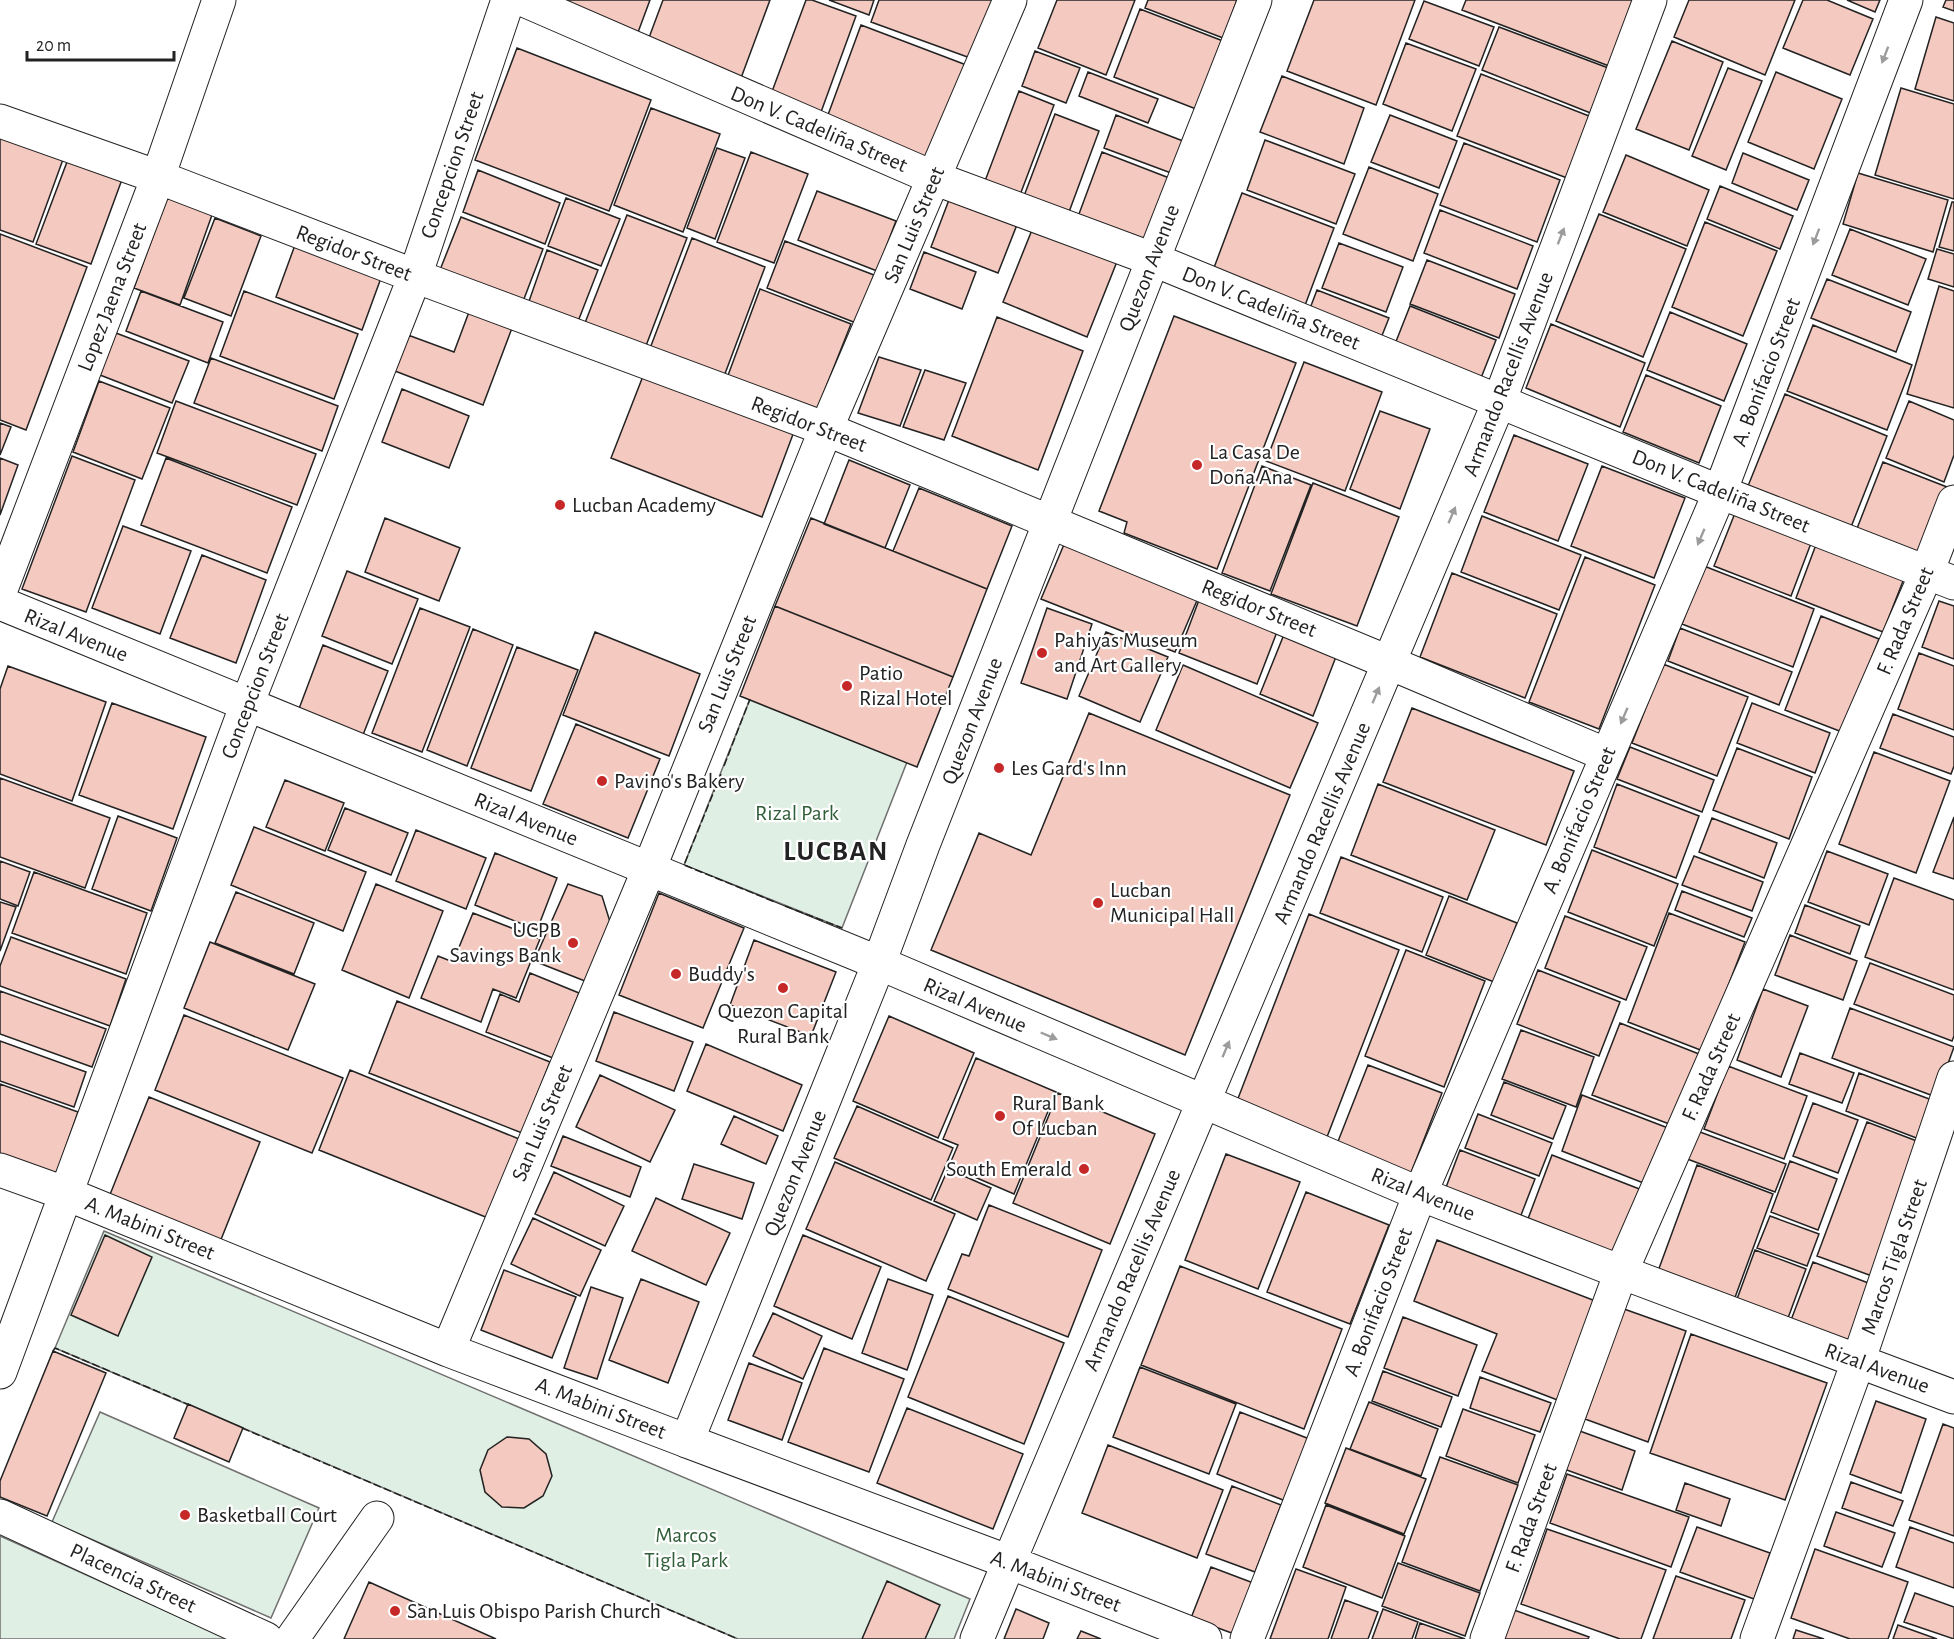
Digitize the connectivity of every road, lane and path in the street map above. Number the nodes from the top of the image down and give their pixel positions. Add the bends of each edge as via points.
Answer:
1 (219, 0) edge
2 (508, 0) edge
3 (524, 0) edge
4 (1010, 0) edge
5 (1255, 0) edge
6 (1650, 0) edge
7 (1906, 0) edge
8 (0, 122) edge
9 (158, 177) junction
10 (934, 178) junction
11 (1152, 260) junction
12 (415, 276) junction
13 (1499, 402) junction
14 (826, 429) junction
15 (1720, 492) junction
16 (1954, 502) edge
17 (1050, 522) junction
18 (1941, 577) edge
19 (0, 592) edge
20 (0, 603) edge
21 (1390, 663) junction
22 (247, 704) junction
23 (1607, 755) junction
24 (649, 869) junction
25 (879, 963) junction
26 (1954, 1078) edge
27 (1203, 1102) junction
28 (0, 1170) edge
29 (67, 1194) junction
30 (1420, 1194) junction
31 (1621, 1272) junction
32 (448, 1350) junction
33 (1858, 1362) junction
34 (0, 1372) edge
35 (1954, 1397) edge
36 (687, 1441) junction
37 (0, 1516) edge
38 (377, 1518) dead end
39 (1009, 1562) junction
40 (266, 1639) edge
41 (292, 1639) edge
42 (977, 1639) edge
43 (1205, 1639) edge
44 (1247, 1639) edge
45 (1487, 1639) edge
46 (1757, 1639) edge

1 - 9 street, Lopez Jaena Street
2 - 12 street, Concepcion Street
3 - 10 street, Don V. Cadeliña Street
4 - 10 street, San Luis Street
5 - 11 street, Quezon Avenue
13 -> 6 street, Armando Racellis Avenue
7 -> 15 street, A. Bonifacio Street
8 - 9 street, Regidor Street
9 - 12 street, Regidor Street
9 - 19 street, Lopez Jaena Street
10 - 11 street, Don V. Cadeliña Street
10 - 14 street, San Luis Street
11 - 13 street, Don V. Cadeliña Street
11 - 17 street, Quezon Avenue
12 - 14 street, Regidor Street
12 - 22 street, Concepcion Street
13 - 15 street, Don V. Cadeliña Street
21 -> 13 street, Armando Racellis Avenue
14 - 17 street, Regidor Street
14 - 24 street, San Luis Street
15 - 18 street, Don V. Cadeliña Street
15 -> 23 street, A. Bonifacio Street
16 - 18 street, F. Rada Street
17 - 21 street, Regidor Street
17 - 25 street, Quezon Avenue
18 - 31 street, F. Rada Street
20 - 22 street, Rizal Avenue
21 - 23 street, Regidor Street
27 -> 21 street, Armando Racellis Avenue
22 - 24 street, Rizal Avenue
22 - 29 street, Concepcion Street
23 - 30 street, A. Bonifacio Street
24 - 25 street, Rizal Avenue
24 - 32 street, San Luis Street
25 -> 27 street, Rizal Avenue
25 - 36 street, Quezon Avenue
26 - 33 street, Marcos Tigla Street
27 - 30 street, Rizal Avenue
27 - 39 street, Armando Racellis Avenue
28 - 29 street, A. Mabini Street
29 - 32 street, A. Mabini Street
29 - 34 street, Concepcion Street
30 - 31 street, Rizal Avenue
30 - 44 street, A. Bonifacio Street
31 - 33 street, Rizal Avenue
31 - 45 street, F. Rada Street
32 - 36 street, A. Mabini Street
33 - 35 street, Rizal Avenue
33 - 46 street, Marcos Tigla Street
36 - 39 street, A. Mabini Street
37 - 40 street, Placencia Street
38 - 41 street
39 - 42 street, Armando Racellis Avenue
39 - 43 street, A. Mabini Street

